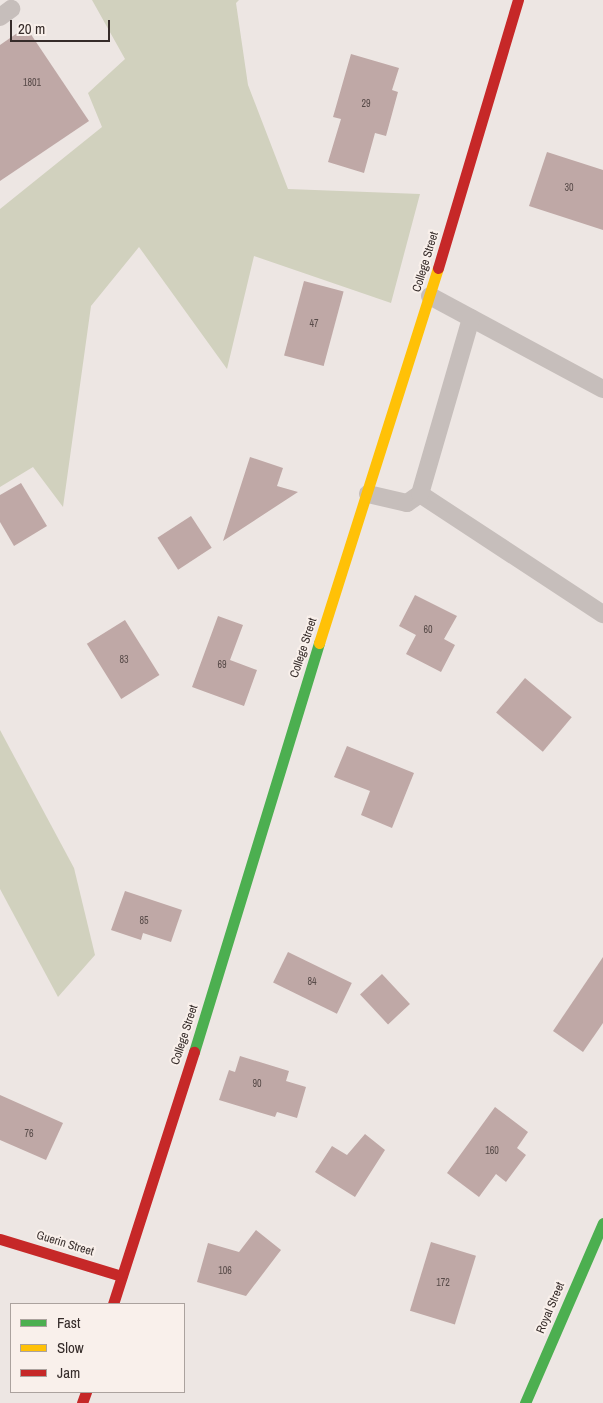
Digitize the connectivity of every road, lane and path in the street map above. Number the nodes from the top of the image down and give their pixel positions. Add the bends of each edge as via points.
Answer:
1 (518, 0) edge
2 (430, 296) junction
3 (471, 318) junction
4 (603, 389) edge
5 (368, 494) junction
6 (420, 494) junction
7 (603, 614) edge
8 (603, 1223) edge
9 (0, 1239) edge
10 (122, 1276) junction
11 (113, 1303) edge
12 (525, 1403) edge

1 - 2 street, College Street
2 - 3 lane
2 - 5 street, College Street
3 - 4 lane
3 - 6 lane
5 - 6 lane via 407,502
5 - 10 street, College Street
6 - 7 lane
8 - 12 street, Royal Street
9 - 10 street, Guerin Street
10 - 11 street, College Street

